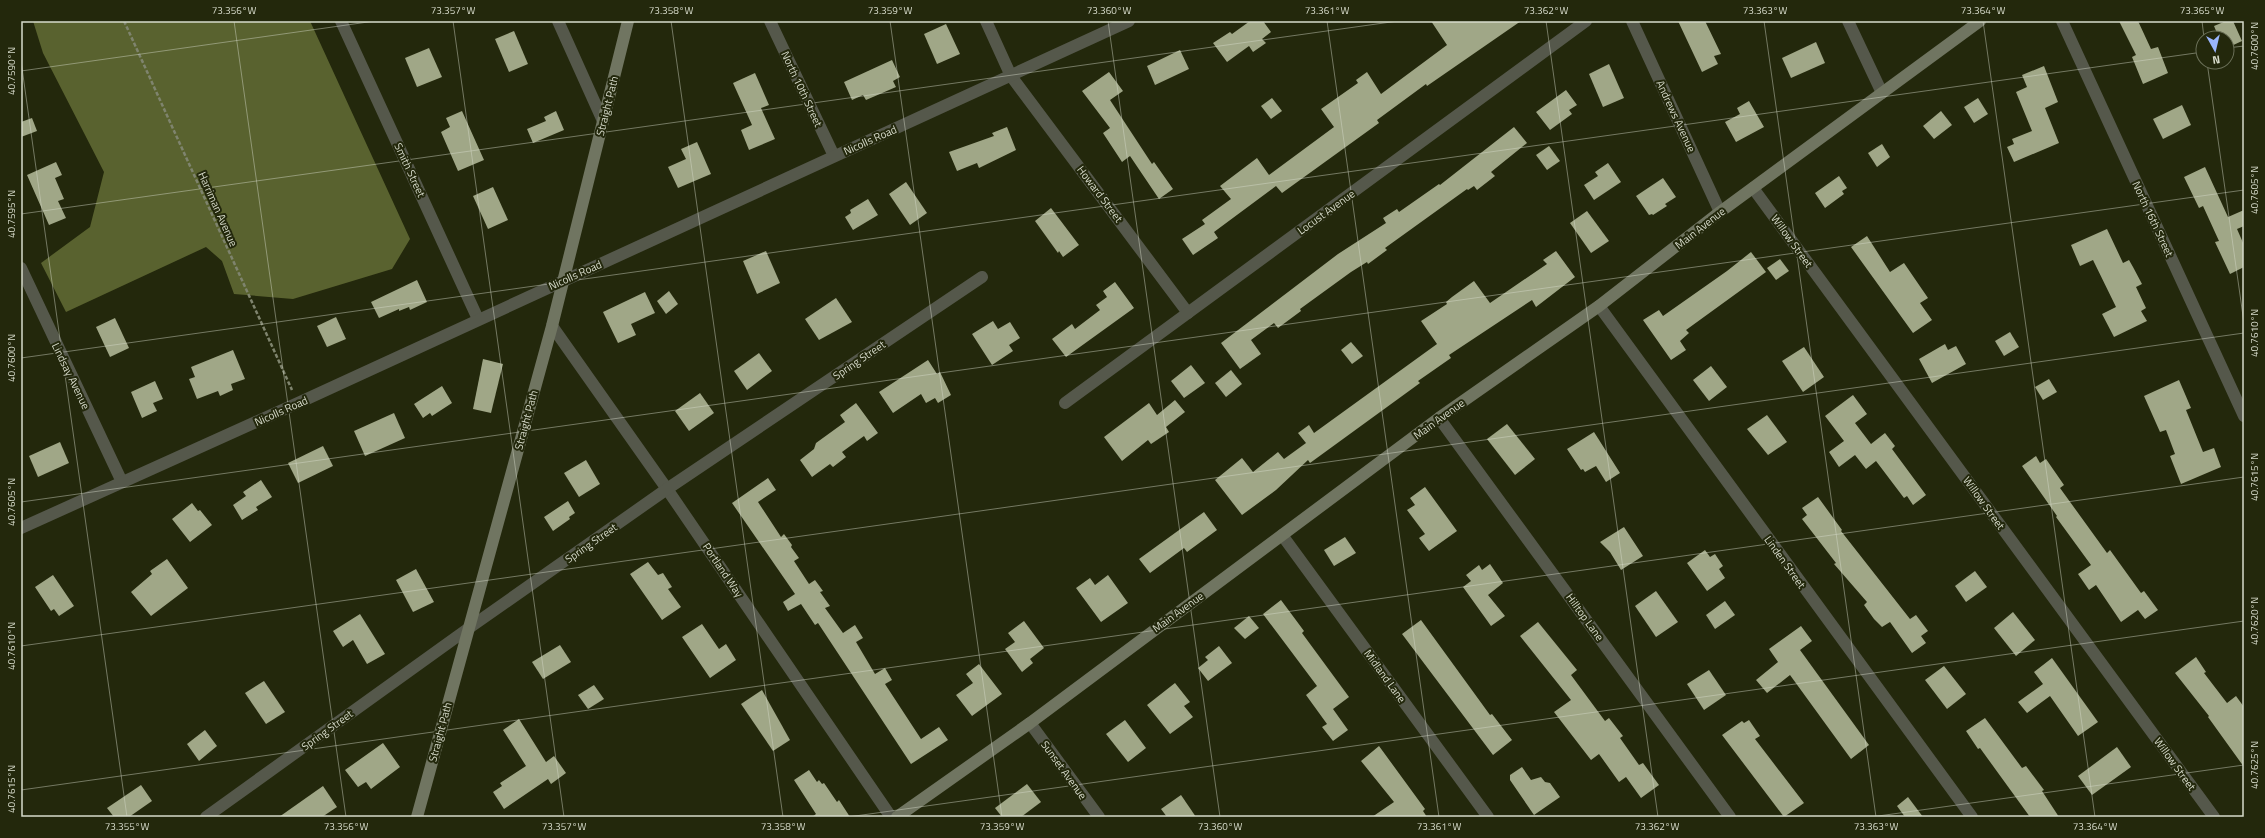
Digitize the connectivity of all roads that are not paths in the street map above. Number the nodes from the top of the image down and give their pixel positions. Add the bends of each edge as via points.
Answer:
1 (342, 21) edge
2 (558, 21) edge
3 (628, 21) edge
4 (770, 21) edge
5 (986, 21) edge
6 (1129, 21) edge
7 (1586, 21) edge
8 (1632, 21) edge
9 (1848, 21) edge
10 (1980, 21) edge
11 (2062, 21) edge
12 (1012, 76) junction
13 (1882, 93) junction
14 (604, 120) junction
15 (834, 156) junction
16 (1753, 188) junction
17 (1720, 212) junction
18 (21, 268) edge
19 (982, 277) dead end
20 (562, 281) junction
21 (1598, 306) junction
22 (1188, 313) junction
23 (478, 319) junction
24 (552, 326) junction
25 (1066, 403) dead end
26 (2244, 416) edge
27 (1439, 418) junction
28 (122, 482) junction
29 (667, 489) junction
30 (21, 528) edge
31 (1282, 535) junction
32 (469, 628) junction
33 (1030, 722) junction
34 (206, 817) edge
35 (417, 817) edge
36 (891, 817) edge
37 (897, 817) edge
38 (1099, 817) edge
39 (1488, 817) edge
40 (1730, 817) edge
41 (1972, 817) edge
42 (2214, 817) edge

1 - 23 street, Smith Street
2 - 14 street
3 - 14 street, Straight Path
4 - 15 street, North 10th Street
5 - 12 street, Howard Street
6 - 12 street, Nicolls Road
7 - 22 street, Locust Avenue
8 - 17 street, Andrews Avenue
9 - 13 street
10 - 13 street, Main Avenue
11 - 26 street, North 16th Street
12 - 15 street, Nicolls Road
12 - 22 street, Howard Street
13 - 16 street, Main Avenue
14 - 20 street, Straight Path
15 - 20 street, Nicolls Road
16 - 17 street, Main Avenue
16 - 42 street, Willow Street
17 - 21 street, Main Avenue
18 - 28 street, Lindsay Avenue
19 - 29 street, Spring Street
20 - 23 street, Nicolls Road
20 - 24 street, Straight Path
21 - 27 street, Main Avenue
21 - 41 street, Linden Street
22 - 25 street, Locust Avenue
23 - 28 street, Nicolls Road
24 - 29 street, Portland Way
24 - 32 street, Straight Path
27 - 31 street, Main Avenue
27 - 40 street, Hilltop Lane
28 - 30 street, Nicolls Road
29 - 32 street, Spring Street
29 - 36 street, Portland Way
31 - 33 street, Main Avenue
31 - 39 street, Midland Lane
32 - 34 street, Spring Street
32 - 35 street, Straight Path
33 - 37 street, Main Avenue
33 - 38 street, Sunset Avenue

